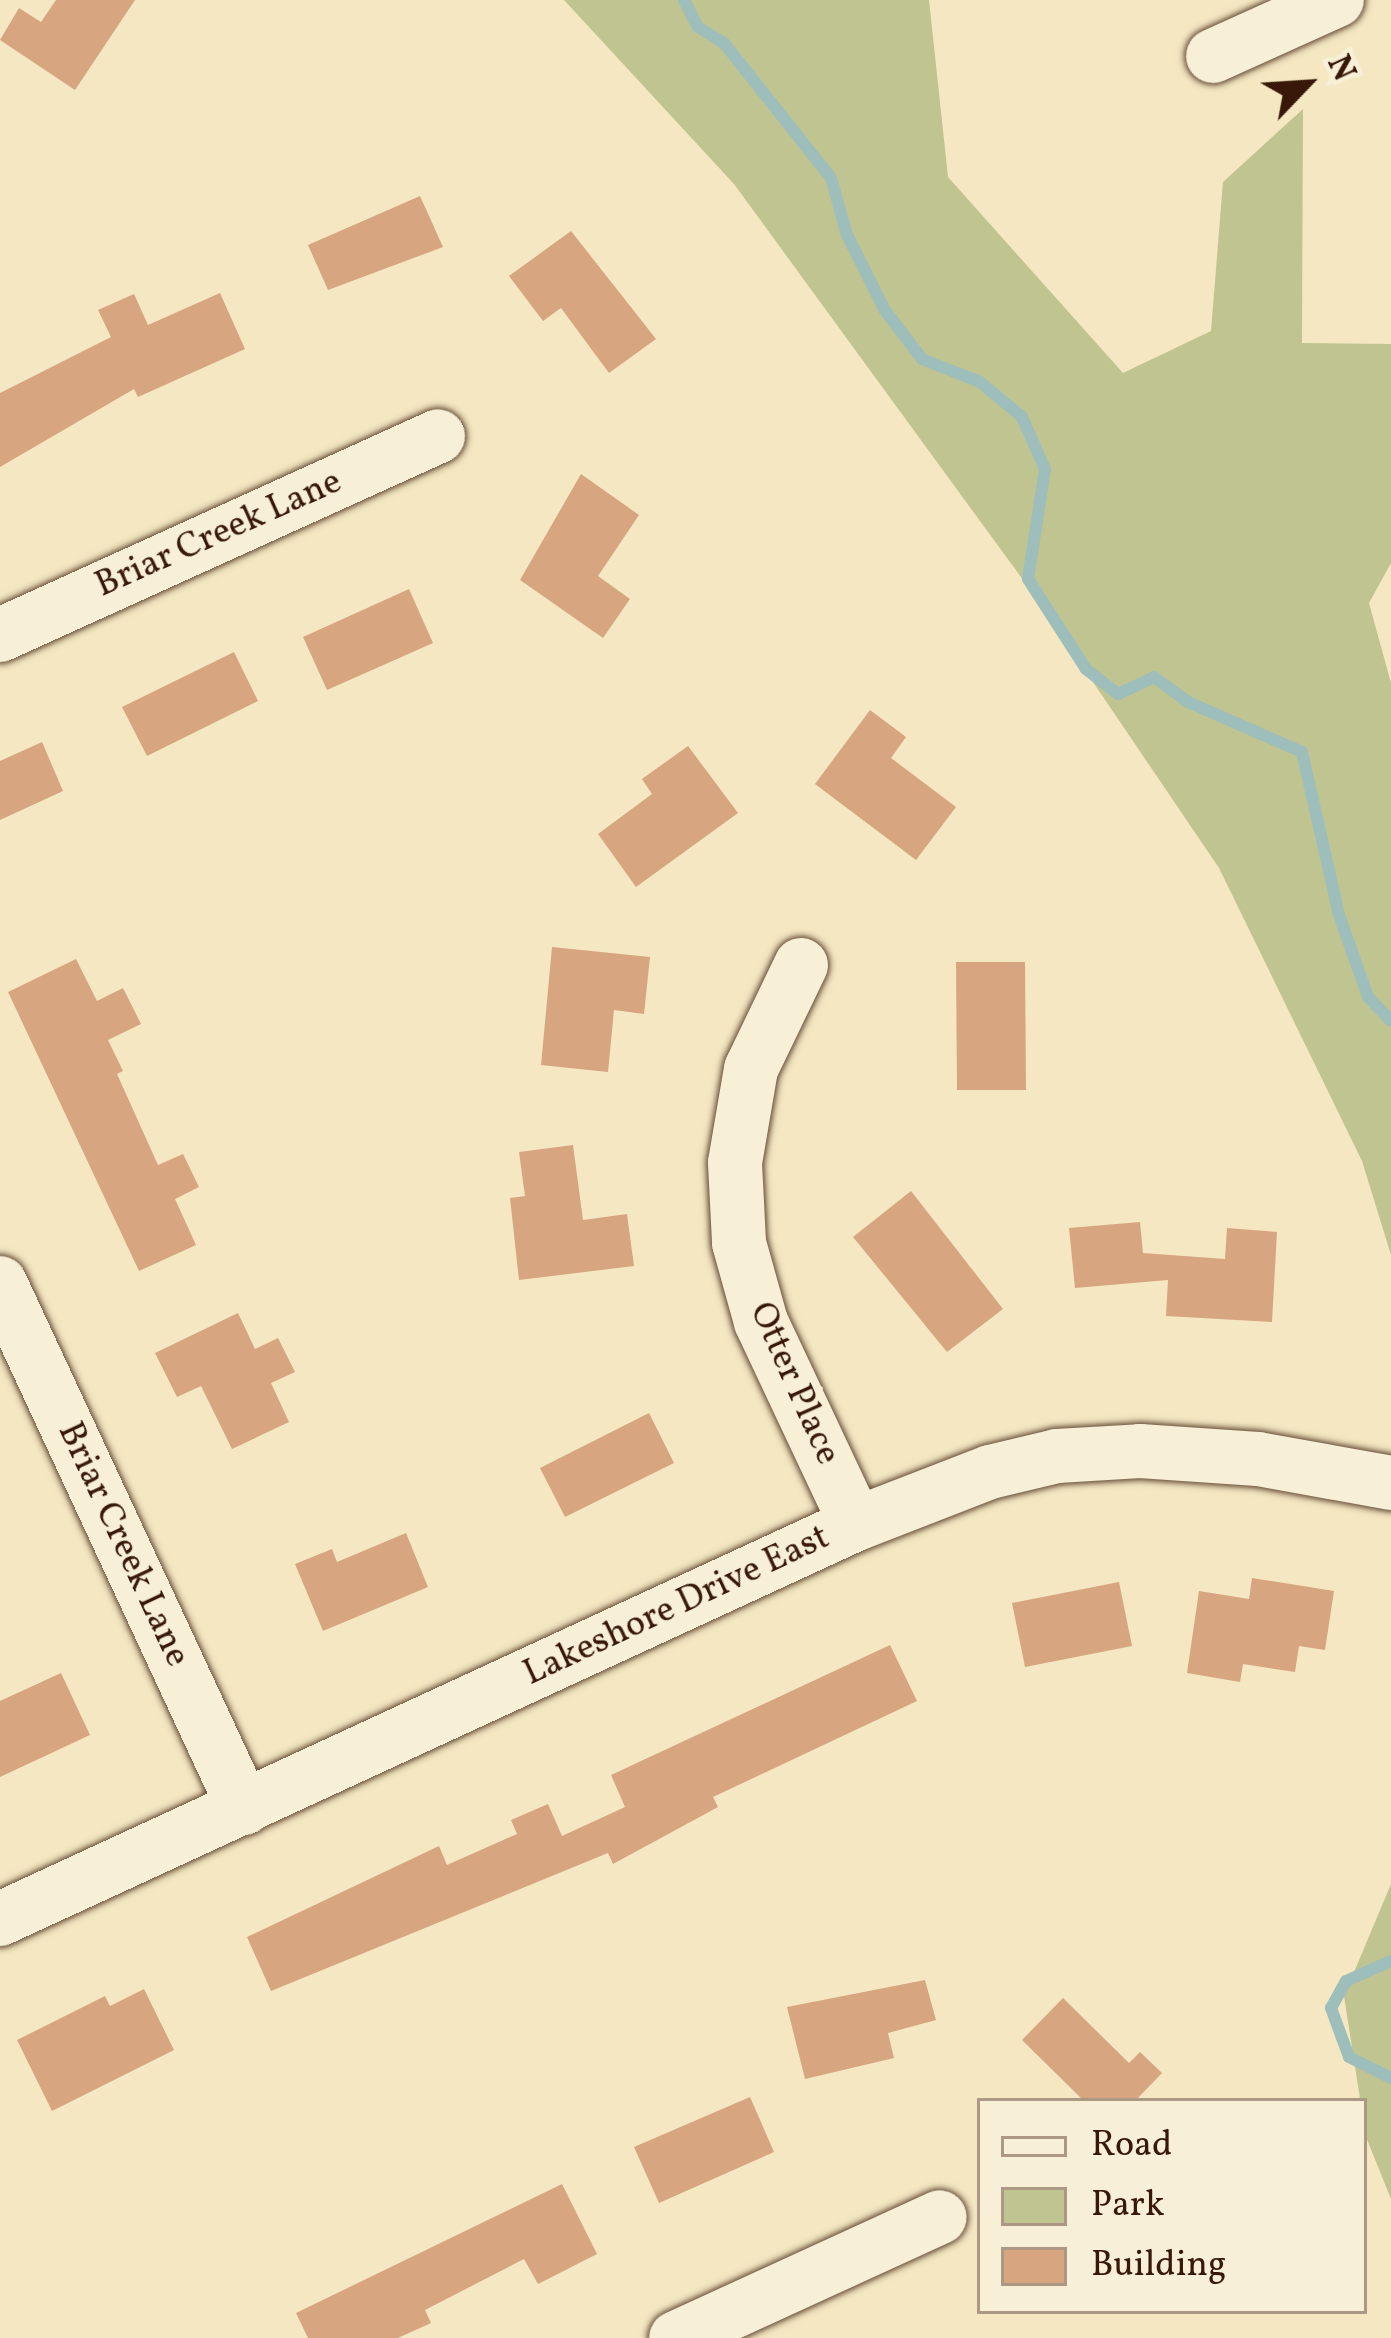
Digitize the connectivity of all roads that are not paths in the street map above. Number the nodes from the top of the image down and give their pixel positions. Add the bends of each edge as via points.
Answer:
1 (1337, 0) edge
2 (1213, 56) dead end
3 (438, 436) dead end
4 (0, 635) edge
5 (801, 965) dead end
6 (0, 1283) edge
7 (1391, 1483) edge
8 (856, 1524) junction
9 (244, 1808) junction
10 (0, 1919) edge
11 (940, 2217) dead end
12 (676, 2338) edge

1 - 2 street
3 - 4 street, Briar Creek Lane
5 - 8 street, Otter Place via 751,1069 736,1163 739,1243 760,1322
6 - 9 street, Briar Creek Lane
7 - 8 street, Lakeshore Drive East via 1258,1459 1140,1451 1057,1456 989,1472
8 - 9 street, Lakeshore Drive East
9 - 10 street, Lakeshore Drive East
11 - 12 street

